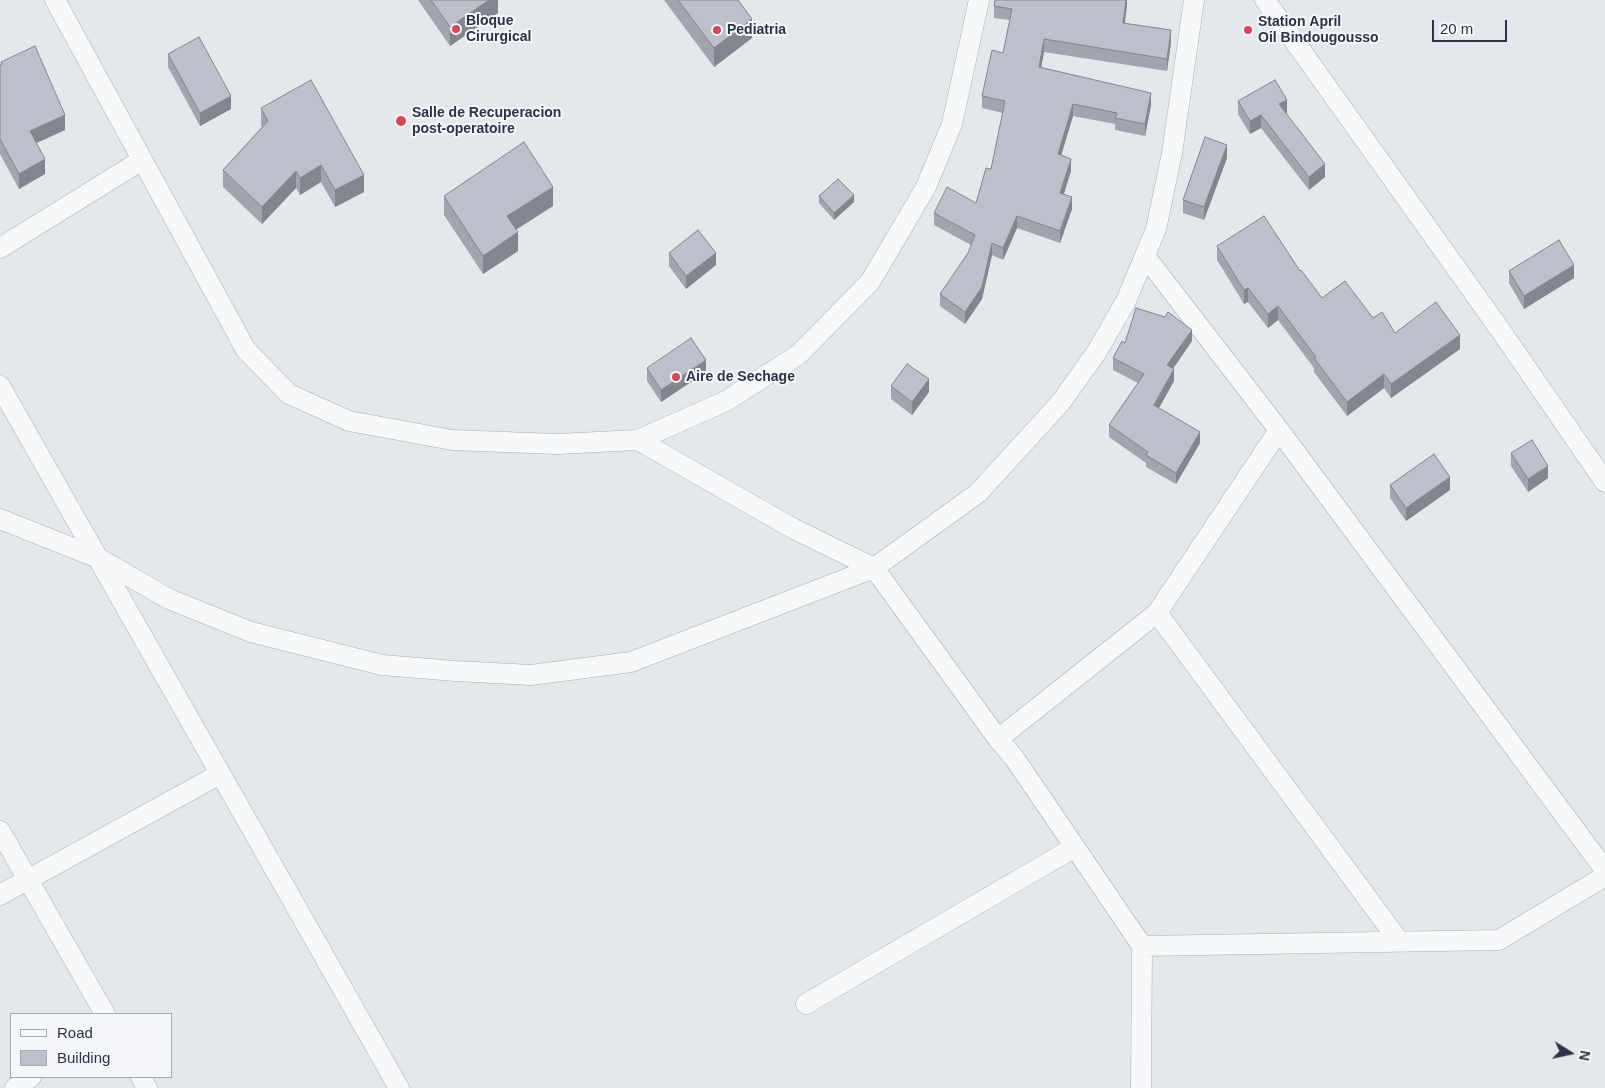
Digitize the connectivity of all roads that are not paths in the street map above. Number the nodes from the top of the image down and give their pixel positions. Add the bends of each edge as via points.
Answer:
1 (55, 0) edge
2 (979, 0) edge
3 (1194, 0) edge
4 (1265, 0) edge
5 (142, 160) junction
6 (0, 248) edge
7 (1145, 256) junction
8 (0, 386) edge
9 (1280, 430) junction
10 (638, 440) junction
11 (1605, 482) edge
12 (0, 519) edge
13 (98, 558) junction
14 (874, 568) junction
15 (1157, 613) junction
16 (998, 739) junction
17 (220, 774) junction
18 (0, 831) edge
19 (1075, 847) junction
20 (1605, 870) edge
21 (1605, 876) edge
22 (29, 880) junction
23 (0, 895) edge
24 (1399, 942) junction
25 (1142, 946) junction
26 (806, 1004) dead end
27 (104, 1013) edge
28 (30, 1078) edge
29 (15, 1088) edge
30 (399, 1088) edge
31 (1141, 1088) edge

1 - 5 street
2 - 10 street via 952,124 926,187 870,282 798,355 726,401
3 - 7 street via 1172,153 1156,229
4 - 11 street
5 - 6 street
5 - 10 street via 246,350 289,394 348,421 452,440 557,444
7 - 9 street
7 - 14 street via 1126,301 1096,353 1061,402 978,492
8 - 13 street
9 - 15 street
9 - 20 street
10 - 14 street via 794,529
12 - 13 street
13 - 14 street via 169,599 251,632 382,665 531,675 631,662
13 - 17 street
14 - 16 street
15 - 16 street
15 - 24 street
16 - 19 street
17 - 22 street
17 - 30 street
18 - 22 street
19 - 25 street
19 - 26 street
21 - 24 street via 1499,940
22 - 23 street
22 - 27 street
24 - 25 street
25 - 31 street
28 - 29 street

